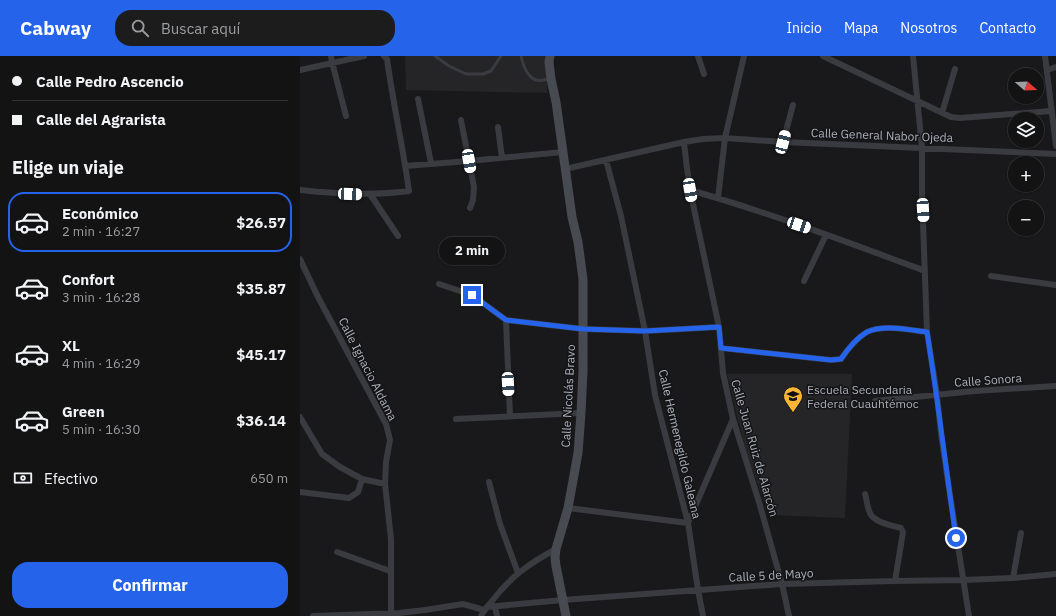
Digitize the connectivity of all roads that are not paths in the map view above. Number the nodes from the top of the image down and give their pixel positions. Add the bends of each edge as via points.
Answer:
1 (364, 56) edge
2 (384, 56) edge
3 (435, 56) edge
4 (500, 56) edge
5 (521, 56) edge
6 (550, 56) edge
7 (698, 56) edge
8 (744, 56) edge
9 (823, 56) edge
10 (913, 56) edge
11 (1045, 56) edge
12 (332, 59) edge
13 (1056, 67) edge
14 (955, 69) dead end
15 (300, 70) edge
16 (1047, 70) junction
17 (704, 74) dead end
18 (551, 79) junction
19 (418, 99) dead end
20 (918, 102) junction
21 (793, 105) dead end
22 (1051, 111) junction
23 (942, 113) junction
24 (346, 116) dead end
25 (461, 120) dead end
26 (498, 126) dead end
27 (725, 138) junction
28 (684, 142) junction
29 (783, 142) junction
30 (1056, 146) edge
31 (922, 148) junction
32 (563, 152) junction
33 (1056, 154) edge
34 (502, 158) junction
35 (606, 160) junction
36 (469, 161) junction
37 (431, 163) junction
38 (405, 166) junction
39 (566, 169) junction
40 (300, 190) edge
41 (690, 190) junction
42 (370, 194) junction
43 (718, 198) junction
44 (470, 208) dead end
45 (826, 235) junction
46 (398, 236) dead end
47 (300, 258) edge
48 (925, 270) junction
49 (991, 276) dead end
50 (804, 281) dead end
51 (439, 284) dead end
52 (1056, 285) edge
53 (506, 320) junction
54 (719, 327) junction
55 (583, 329) junction
56 (645, 331) junction
57 (927, 332) junction
58 (721, 348) junction
59 (1056, 386) edge
60 (937, 395) junction
61 (875, 401) dead end
62 (581, 413) junction
63 (510, 416) junction
64 (300, 417) edge
65 (456, 419) dead end
66 (733, 419) junction
67 (362, 479) junction
68 (489, 482) dead end
69 (385, 484) junction
70 (300, 492) edge
71 (865, 494) dead end
72 (568, 508) junction
73 (688, 523) junction
74 (1020, 533) dead end
75 (556, 549) junction
76 (337, 552) dead end
77 (390, 571) junction
78 (518, 573) junction
79 (1056, 574) edge
80 (1013, 578) junction
81 (963, 580) junction
82 (895, 581) junction
83 (782, 584) junction
84 (698, 590) junction
85 (563, 600) junction
86 (495, 607) junction
87 (486, 608) junction
88 (432, 609) junction
89 (390, 615) edge
90 (313, 616) edge
91 (434, 616) edge
92 (481, 616) edge
93 (497, 616) edge
94 (566, 616) edge
95 (703, 616) edge
96 (789, 616) edge
97 (968, 616) edge

1 - 12 street
2 - 38 street via 387,59
3 - 4 lane via 466,74 482,74 492,71
5 - 18 lane via 530,77 537,80
6 - 18 street, Calle Nicolás Bravo
7 - 17 street
8 - 27 street
9 - 20 street
10 - 20 street
11 - 16 street
12 - 15 street
12 - 24 street
13 - 16 street
14 - 23 street
16 - 22 street
18 - 32 street, Calle Nicolás Bravo
19 - 37 street
20 - 23 street
20 - 31 street
21 - 29 street
22 - 23 street via 960,118
22 - 30 street
25 - 36 street
26 - 34 street
27 - 28 street, Calle General Nabor Ojeda
27 - 29 street, Calle General Nabor Ojeda
27 - 43 street
28 - 35 street, Calle General Nabor Ojeda
28 - 41 street, Calle Juan Ruiz de Alarcón
29 - 31 street, Calle General Nabor Ojeda
31 - 33 street, Calle General Nabor Ojeda
31 - 48 street
32 - 34 street
32 - 39 street, Calle Nicolás Bravo
34 - 36 street
35 - 39 street, Calle General Nabor Ojeda
35 - 56 street, Calle Hermenegildo Galeana via 621,216
36 - 37 street
36 - 44 street via 474,186
37 - 38 street
38 - 42 street via 408,191
39 - 55 street, Calle Nicolás Bravo via 582,272
40 - 42 street
41 - 43 street
41 - 54 street, Calle Juan Ruiz de Alarcón
42 - 46 street
43 - 45 street
45 - 48 street
45 - 50 street
47 - 69 street, Calle Ignacio Aldama via 386,424 390,440
48 - 57 street
49 - 52 street
51 - 53 street via 472,295
53 - 55 street
53 - 63 street
54 - 56 street
54 - 58 street, Calle Juan Ruiz de Alarcón
55 - 56 street
55 - 62 street, Calle Nicolás Bravo
56 - 73 street, Calle Hermenegildo Galeana via 655,394
57 - 58 street via 883,328 868,332 850,346 841,359 831,360
57 - 60 street
58 - 66 street, Calle Juan Ruiz de Alarcón via 723,373
59 - 60 street, Calle Sonora
60 - 61 street, Calle Sonora
60 - 81 street
62 - 63 street
62 - 72 street, Calle Nicolás Bravo via 578,453
63 - 65 street
64 - 67 street via 322,454
66 - 73 street
66 - 83 street, Calle Juan Ruiz de Alarcón
67 - 69 street
67 - 70 street via 358,492 349,498
68 - 78 street via 500,524
69 - 77 street, Calle Ignacio Aldama via 391,539
71 - 82 street via 870,515 886,524 901,528 903,532
72 - 73 street
72 - 75 street, Calle Nicolás Bravo
73 - 84 street, Calle Hermenegildo Galeana
74 - 80 street
75 - 78 street
75 - 85 street, Calle Nicolás Bravo via 556,566
76 - 77 street
77 - 89 street, Calle Ignacio Aldama
78 - 87 street
79 - 80 street, Calle 5 de Mayo
80 - 81 street, Calle 5 de Mayo
81 - 82 street, Calle 5 de Mayo
81 - 97 street
82 - 83 street, Calle 5 de Mayo
83 - 84 street, Calle 5 de Mayo
83 - 96 street, Calle Juan Ruiz de Alarcón
84 - 85 street, Calle 5 de Mayo
84 - 95 street, Calle Hermenegildo Galeana
85 - 86 street, Calle 5 de Mayo
85 - 94 street, Calle Nicolás Bravo
86 - 87 street, Calle 5 de Mayo
86 - 93 street
87 - 88 street, Calle 5 de Mayo via 463,604
87 - 92 street
88 - 89 street, Calle 5 de Mayo
88 - 91 street
89 - 90 street, Calle 5 de Mayo

